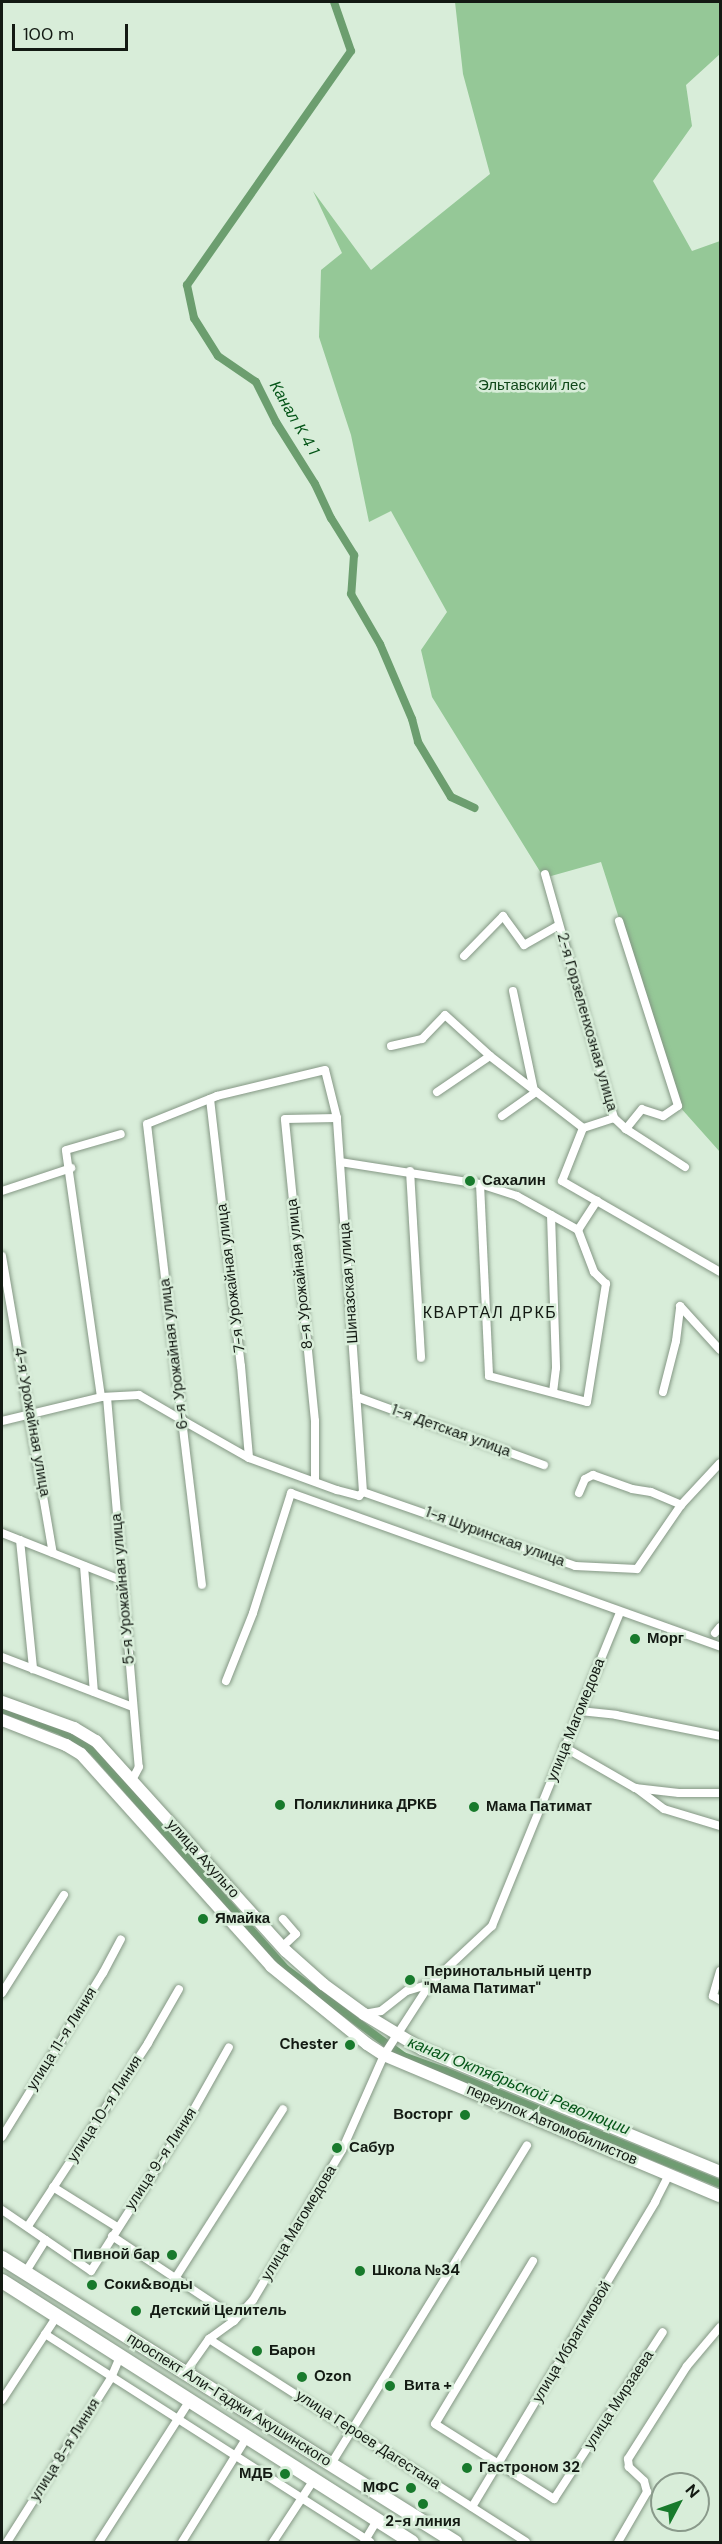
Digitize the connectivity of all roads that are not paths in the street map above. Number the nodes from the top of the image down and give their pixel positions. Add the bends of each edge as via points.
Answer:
1 (545, 874) dead end
2 (619, 921) dead end
3 (559, 925) junction
4 (464, 956) dead end
5 (513, 992) dead end
6 (391, 1046) dead end
7 (490, 1056) junction
8 (437, 1092) dead end
9 (535, 1092) junction
10 (210, 1099) junction
11 (502, 1116) dead end
12 (337, 1118) junction
13 (614, 1118) junction
14 (583, 1128) junction
15 (626, 1129) junction
16 (121, 1134) dead end
17 (340, 1162) junction
18 (685, 1167) dead end
19 (71, 1168) junction
20 (410, 1172) junction
21 (480, 1184) junction
22 (2, 1191) edge
23 (597, 1201) junction
24 (551, 1215) junction
25 (578, 1230) junction
26 (2, 1256) edge
27 (720, 1272) edge
28 (720, 1350) edge
29 (421, 1358) dead end
30 (553, 1391) junction
31 (663, 1392) dead end
32 (104, 1397) junction
33 (357, 1397) junction
34 (30, 1414) junction
35 (182, 1420) junction
36 (2, 1421) edge
37 (249, 1458) junction
38 (720, 1463) edge
39 (544, 1465) dead end
40 (315, 1480) junction
41 (579, 1493) dead end
42 (361, 1494) junction
43 (681, 1505) junction
44 (2, 1533) edge
45 (20, 1540) junction
46 (53, 1553) junction
47 (84, 1566) junction
48 (121, 1580) junction
49 (202, 1585) dead end
50 (620, 1612) junction
51 (720, 1647) edge
52 (2, 1657) edge
53 (33, 1669) junction
54 (226, 1681) dead end
55 (94, 1692) junction
56 (2, 1702) edge
57 (133, 1707) junction
58 (580, 1711) junction
59 (2, 1720) edge
60 (720, 1736) edge
61 (564, 1747) junction
62 (132, 1780) junction
63 (635, 1788) junction
64 (720, 1793) edge
65 (720, 1826) edge
66 (64, 1895) dead end
67 (283, 1919) dead end
68 (120, 1939) dead end
69 (282, 1947) junction
70 (720, 1971) edge
71 (430, 1984) junction
72 (179, 1989) dead end
73 (2, 1993) edge
74 (720, 2000) edge
75 (364, 2014) junction
76 (396, 2037) junction
77 (229, 2047) dead end
78 (384, 2055) junction
79 (283, 2109) dead end
80 (2, 2137) edge
81 (527, 2145) dead end
82 (720, 2172) edge
83 (669, 2175) junction
84 (54, 2187) junction
85 (720, 2196) edge
86 (2, 2210) edge
87 (28, 2226) junction
88 (117, 2227) junction
89 (112, 2236) junction
90 (46, 2240) junction
91 (2, 2258) edge
92 (533, 2262) dead end
93 (25, 2273) junction
94 (176, 2277) junction
95 (2, 2281) edge
96 (57, 2316) junction
97 (234, 2320) junction
98 (720, 2327) edge
99 (663, 2332) dead end
100 (45, 2334) junction
101 (209, 2339) junction
102 (120, 2357) junction
103 (185, 2373) junction
104 (111, 2378) junction
105 (2, 2400) edge
106 (190, 2400) junction
107 (177, 2421) junction
108 (352, 2429) junction
109 (247, 2437) junction
110 (235, 2456) junction
111 (332, 2464) junction
112 (499, 2464) junction
113 (313, 2481) junction
114 (301, 2499) junction
115 (472, 2507) junction
116 (377, 2520) junction
117 (7, 2542) edge
118 (99, 2542) edge
119 (182, 2542) edge
120 (273, 2542) edge
121 (366, 2542) edge
122 (412, 2542) edge
123 (455, 2542) edge
124 (526, 2542) edge
125 (618, 2542) edge

1 - 3 street, 2-я Горзеленхозная улица
2 - 15 street via 678,1106 663,1116 642,1109
3 - 4 street, 2-я Горзеленхозная улица via 524,945 503,916
3 - 13 street, 2-я Горзеленхозная улица
5 - 9 street
6 - 7 street via 422,1039 445,1015
7 - 8 street
7 - 9 street
9 - 11 street
9 - 14 street
10 - 12 street, Шиназская улица via 325,1070
10 - 35 street, 6-я Урожайная улица via 147,1124
10 - 37 street, 7-я Урожайная улица
12 - 17 street, Шиназская улица
12 - 40 street, 8-я Урожайная улица via 285,1119 315,1421
13 - 14 street
13 - 15 street
14 - 23 street via 562,1181
15 - 18 street
16 - 19 street, 5-я Урожайная улица via 66,1150
17 - 20 street
17 - 33 street, Шиназская улица
19 - 22 street
19 - 32 street, 5-я Урожайная улица
20 - 21 street
20 - 29 street
21 - 24 street via 517,1196
21 - 30 street via 489,1376
23 - 25 street
23 - 27 street
24 - 25 street
24 - 30 street via 556,1368
25 - 30 street via 594,1272 606,1284 587,1402
26 - 34 street, 4-я Урожайная улица
28 - 31 street via 680,1306
32 - 34 street, 1-я Шуринская улица
32 - 35 street, 1-я Шуринская улица via 139,1395
32 - 48 street, 5-я Урожайная улица
33 - 39 street, 1-я Детская улица
33 - 42 street, Шиназская улица
34 - 36 street, 1-я Шуринская улица
34 - 46 street, 4-я Урожайная улица
35 - 37 street, 1-я Шуринская улица
35 - 49 street, 6-я Урожайная улица
37 - 40 street, 1-я Шуринская улица
38 - 43 street, 1-я Шуринская улица
40 - 42 street, 1-я Шуринская улица
41 - 43 street via 585,1479 593,1475
42 - 43 street, 1-я Шуринская улица via 575,1566 630,1569 637,1569 644,1562
44 - 45 street
45 - 46 street
45 - 53 street
46 - 47 street
47 - 48 street
47 - 55 street
48 - 57 street, 5-я Урожайная улица
50 - 51 street
50 - 54 street via 291,1493 253,1613
50 - 58 street, улица Магомедова
52 - 53 street
53 - 55 street
55 - 57 street
56 - 62 main road, улица Ахульго via 88,1736
57 - 62 street, 5-я Урожайная улица via 139,1767
58 - 60 street
58 - 61 street, улица Магомедова
59 - 78 main road, переулок Автомобилистов via 81,1754 271,1966
61 - 63 street
61 - 71 street, улица Магомедова via 492,1926
62 - 69 main road, улица Ахульго
63 - 64 street
63 - 65 street via 664,1809
66 - 73 street
67 - 69 street via 296,1934
68 - 80 street, улица 11-я Линия
69 - 75 main road, улица Ахульго
70 - 74 street via 713,1996
71 - 75 street via 407,1991 381,2012
71 - 76 street, улица Магомедова
72 - 84 street, улица 10-я Линия
75 - 76 main road, улица Ахульго
76 - 78 street, улица Магомедова
76 - 82 main road
77 - 88 street, улица 9-я Линия via 193,2111
78 - 83 main road, переулок Автомобилистов
78 - 97 street, улица Магомедова via 342,2150 253,2300
79 - 94 street
81 - 108 street
83 - 85 main road, переулок Автомобилистов
83 - 112 street, улица Ибрагимовой
84 - 87 street, улица 10-я Линия
84 - 88 street
86 - 87 street
87 - 90 street
88 - 89 street, улица 9-я Линия
89 - 90 street, улица 9-я Линия via 91,2271
89 - 94 street
90 - 93 street
91 - 93 main road, проспект Али-Гаджи Акушинского
92 - 112 street via 435,2424
93 - 103 main road, проспект Али-Гаджи Акушинского
94 - 97 street
95 - 96 main road, проспект Али-Гаджи Акушинского
96 - 100 street
96 - 102 main road, проспект Али-Гаджи Акушинского
97 - 101 street, улица Магомедова
98 - 125 street via 687,2366 628,2459 629,2467 645,2481 647,2492
99 - 112 street, улица Мирзаева via 554,2499
100 - 104 street
100 - 105 street
101 - 103 street, улица Магомедова
101 - 108 street, улица Героев Дагестана
102 - 104 street, улица 8-я Линия
102 - 106 main road, проспект Али-Гаджи Акушинского
103 - 111 main road, проспект Али-Гаджи Акушинского
104 - 107 street
104 - 117 street, улица 8-я Линия
106 - 107 street
106 - 109 main road, проспект Али-Гаджи Акушинского
107 - 110 street
107 - 118 street
108 - 111 street
108 - 115 street, улица Героев Дагестана
109 - 110 street
109 - 113 main road, проспект Али-Гаджи Акушинского
110 - 114 street
110 - 119 street
111 - 123 main road, проспект Али-Гаджи Акушинского
112 - 115 street, улица Ибрагимовой
113 - 114 street
113 - 116 main road, проспект Али-Гаджи Акушинского
114 - 120 street
114 - 121 street
115 - 124 street, улица Героев Дагестана
116 - 121 street
116 - 122 main road, проспект Али-Гаджи Акушинского

